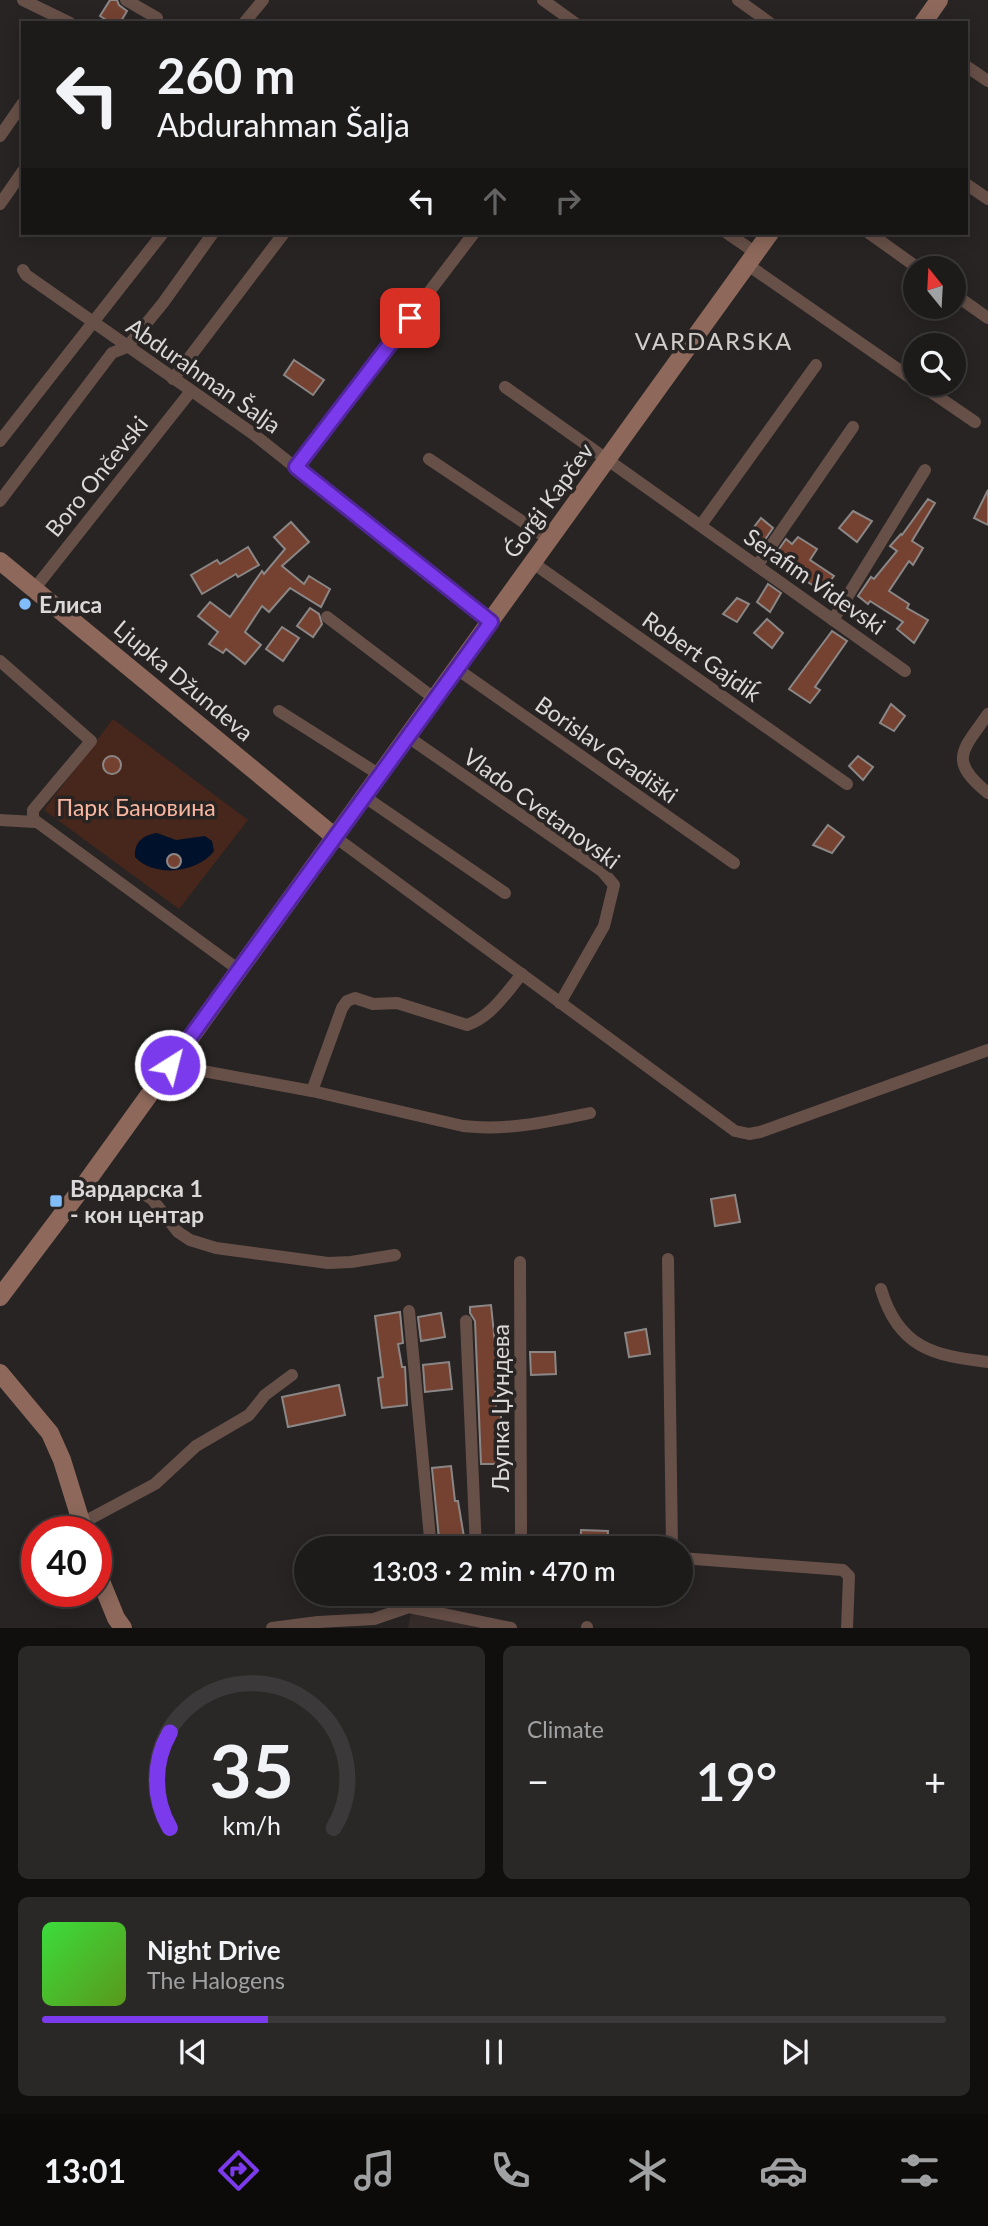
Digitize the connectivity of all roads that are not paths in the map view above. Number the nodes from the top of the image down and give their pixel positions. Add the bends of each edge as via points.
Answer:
1 (23, 0) edge
2 (126, 0) edge
3 (263, 0) edge
4 (542, 0) edge
5 (738, 0) edge
6 (939, 0) edge
7 (157, 18) dead end
8 (65, 21) edge
9 (246, 21) edge
10 (572, 21) edge
11 (767, 21) edge
12 (924, 21) edge
13 (968, 67) edge
14 (988, 82) edge
15 (21, 106) edge
16 (0, 136) edge
17 (21, 174) edge
18 (968, 185) edge
19 (988, 199) edge
20 (0, 204) edge
21 (161, 235) edge
22 (212, 235) edge
23 (282, 235) edge
24 (472, 235) edge
25 (729, 235) edge
26 (770, 235) edge
27 (872, 235) edge
28 (903, 257) edge
29 (752, 259) junction
30 (23, 270) dead end
31 (966, 302) edge
32 (988, 318) edge
33 (93, 323) junction
34 (127, 347) junction
35 (817, 365) dead end
36 (903, 372) edge
37 (173, 379) junction
38 (505, 387) dead end
39 (191, 391) junction
40 (937, 396) edge
41 (975, 422) dead end
42 (853, 427) dead end
43 (0, 441) edge
44 (429, 458) dead end
45 (607, 459) junction
46 (296, 467) junction
47 (925, 470) dead end
48 (0, 501) edge
49 (701, 526) junction
50 (550, 540) junction
51 (0, 561) edge
52 (533, 563) junction
53 (757, 566) junction
54 (34, 588) junction
55 (327, 617) dead end
56 (833, 620) junction
57 (491, 622) junction
58 (0, 661) edge
59 (457, 669) junction
60 (905, 671) dead end
61 (435, 699) junction
62 (279, 711) dead end
63 (988, 714) edge
64 (408, 737) junction
65 (380, 775) junction
66 (847, 784) dead end
67 (988, 793) edge
68 (365, 797) junction
69 (0, 820) edge
70 (35, 822) junction
71 (335, 837) junction
72 (734, 863) dead end
73 (505, 893) dead end
74 (239, 970) junction
75 (522, 974) junction
76 (560, 1003) junction
77 (988, 1050) edge
78 (170, 1065) junction
79 (312, 1091) junction
80 (590, 1113) dead end
81 (82, 1188) junction
82 (395, 1255) dead end
83 (668, 1259) dead end
84 (520, 1262) dead end
85 (881, 1289) dead end
86 (0, 1297) edge
87 (409, 1311) dead end
88 (466, 1321) dead end
89 (988, 1362) edge
90 (292, 1375) dead end
91 (5, 1379) edge
92 (80, 1516) edge
93 (101, 1516) edge
94 (430, 1536) edge
95 (475, 1536) edge
96 (521, 1536) edge
97 (672, 1536) edge
98 (693, 1559) edge
99 (409, 1606) joint
100 (112, 1607) edge
101 (123, 1628) edge
102 (272, 1628) edge
103 (511, 1628) edge
104 (847, 1628) edge

1 - 8 street
2 - 7 street
3 - 9 street
4 - 10 street
5 - 11 street
6 - 12 street
13 - 14 street
15 - 16 street
17 - 20 street
18 - 19 street
21 - 33 street
22 - 34 street
23 - 37 street
24 - 46 street
25 - 29 street
26 - 29 street, Ǵorǵi Kapčev
27 - 28 street
29 - 36 street
29 - 45 street, Ǵorǵi Kapčev
30 - 33 street, Abdurahman Šalja
31 - 32 street
33 - 34 street, Abdurahman Šalja
33 - 43 street
34 - 37 street, Abdurahman Šalja
34 - 48 street via 111,353
35 - 49 street
37 - 39 street, Abdurahman Šalja
38 - 45 street, Serafim Videvski
39 - 46 street, Abdurahman Šalja
39 - 54 street, Boro Ončevski
40 - 41 street
42 - 53 street
44 - 50 street
45 - 49 street, Serafim Videvski
45 - 50 street, Ǵorǵi Kapčev
46 - 57 street, Abdurahman Šalja
47 - 56 street
49 - 53 street, Serafim Videvski
50 - 52 street, Ǵorǵi Kapčev
51 - 54 street, Ljupka Džundeva
52 - 57 street, Ǵorǵi Kapčev
52 - 66 street, Robert Gajdiḱ
53 - 56 street, Serafim Videvski
54 - 71 street, Ljupka Džundeva
55 - 61 street
56 - 60 street, Serafim Videvski
57 - 59 street, Ǵorǵi Kapčev
58 - 70 street via 91,741 33,810
59 - 61 street, Ǵorǵi Kapčev
59 - 72 street, Borislav Gradiški
61 - 64 street, Ǵorǵi Kapčev
62 - 65 street
63 - 67 street via 962,753 962,763 971,780
64 - 65 street, Ǵorǵi Kapčev
64 - 76 street, Vlado Cvetanovski via 602,871 614,885 604,926
65 - 68 street, Ǵorǵi Kapčev
68 - 71 street, Ǵorǵi Kapčev
68 - 73 street
69 - 70 street
70 - 74 street
71 - 74 street, Ǵorǵi Kapčev
71 - 75 street
74 - 78 street, Ǵorǵi Kapčev
75 - 76 street
75 - 79 street via 491,1011 467,1025 397,1003 347,1001
76 - 77 street via 735,1131 749,1134
78 - 79 street
78 - 81 street, Ǵorǵi Kapčev
79 - 80 street via 488,1129 538,1125
81 - 82 street via 142,1193 190,1240 216,1248 328,1263
81 - 86 street, Ǵorǵi Kapčev
83 - 97 street
84 - 96 street, Љупка Џундева
85 - 89 street via 888,1312 918,1345 949,1358
87 - 94 street
88 - 95 street, Љупка Џундева
90 - 93 street via 265,1395 249,1415 196,1446 155,1484
91 - 92 street via 50,1433
98 - 104 street via 843,1570 849,1576
99 - 102 street via 374,1619
99 - 103 street
100 - 101 street

